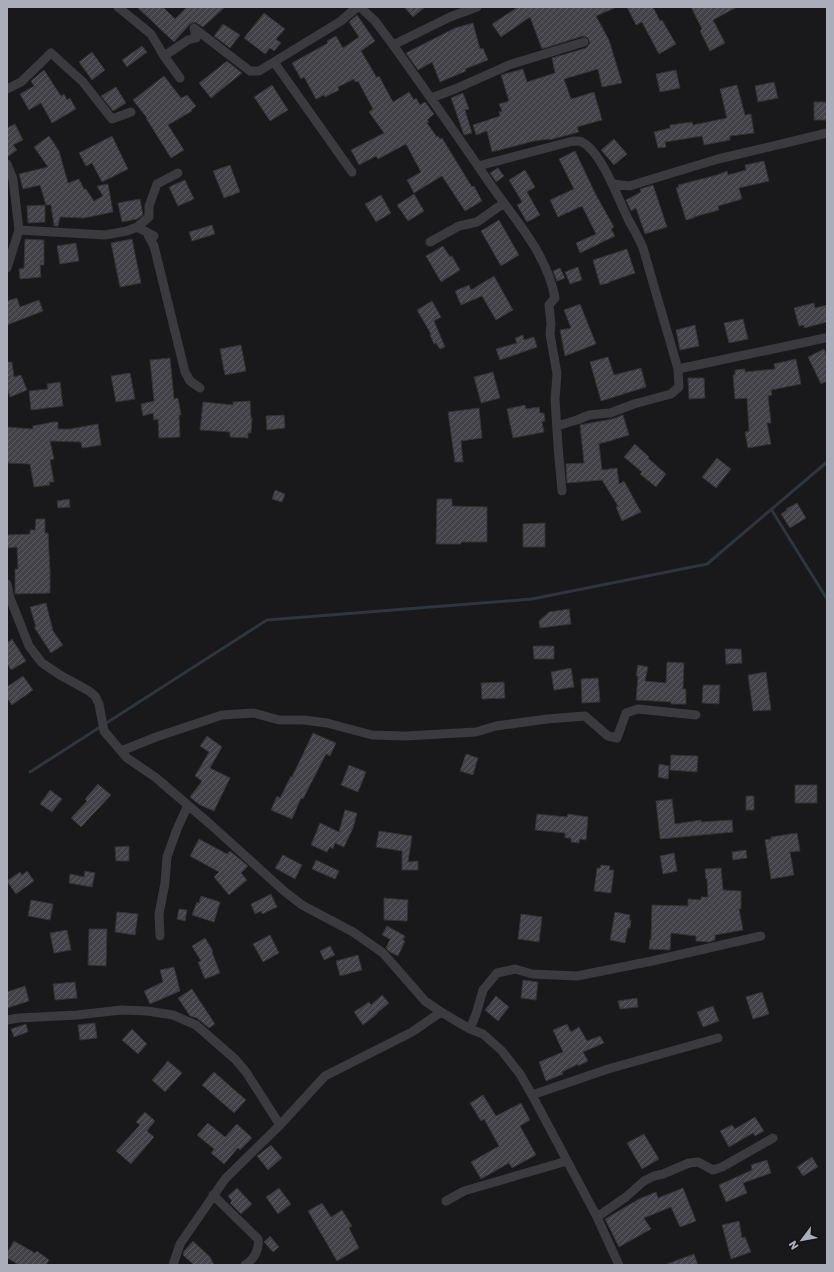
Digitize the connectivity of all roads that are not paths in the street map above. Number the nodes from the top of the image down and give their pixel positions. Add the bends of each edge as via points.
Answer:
1 (118, 7) edge
2 (359, 7) edge
3 (477, 7) edge
4 (584, 42) dead end
5 (393, 45) junction
6 (164, 56) junction
7 (274, 62) junction
8 (180, 78) dead end
9 (7, 89) edge
10 (431, 98) junction
11 (131, 112) dead end
12 (827, 133) edge
13 (7, 164) edge
14 (478, 166) junction
15 (352, 172) dead end
16 (178, 173) dead end
17 (613, 184) junction
18 (504, 203) junction
19 (137, 227) junction
20 (19, 230) junction
21 (430, 242) dead end
22 (7, 268) edge
23 (825, 338) dead end
24 (678, 369) junction
25 (200, 388) dead end
26 (557, 426) junction
27 (562, 491) dead end
28 (7, 584) edge
29 (16, 613) junction
30 (7, 618) edge
31 (696, 715) dead end
32 (121, 751) junction
33 (188, 805) junction
34 (160, 936) dead end
35 (761, 936) dead end
36 (441, 1012) junction
37 (7, 1020) edge
38 (470, 1029) junction
39 (718, 1038) dead end
40 (532, 1095) junction
41 (280, 1126) junction
42 (773, 1138) dead end
43 (567, 1161) junction
44 (213, 1195) junction
45 (446, 1202) dead end
46 (597, 1217) junction
47 (174, 1265) edge
48 (245, 1265) edge
49 (619, 1265) edge

1 - 6 street via 152,34
2 - 5 street via 375,21
2 - 7 street
3 - 5 street via 450,17
4 - 10 street via 509,65
5 - 10 street
6 - 7 street via 188,40 196,38 194,28 250,70 260,71
6 - 8 street
7 - 15 street
9 - 11 street via 21,82 51,54 83,82 112,119
10 - 14 street
12 - 17 street via 718,159 630,186
13 - 20 street via 13,179
14 - 17 street via 573,141 581,142 602,165
14 - 18 street
16 - 19 street via 157,184 149,206 149,217
17 - 24 street via 643,248
18 - 21 street via 476,222 459,226
18 - 26 street via 538,252 556,298 549,305 550,334 557,374
19 - 20 street via 105,235
19 - 25 street via 154,236 148,235 154,246 185,372 190,381
20 - 22 street
23 - 24 street
24 - 26 street via 679,387 670,394
26 - 27 street
28 - 29 street
29 - 30 street
29 - 32 street via 30,646 42,663 95,696 104,731
31 - 32 street via 638,709 626,713 617,738 608,736 585,716 496,726 476,732 406,736 372,735 326,723 279,720 254,713 222,715
32 - 33 street
33 - 34 street via 167,858 159,914
33 - 36 street via 302,905 353,932 383,953 425,1001
35 - 38 street via 578,976 532,974 515,969 497,974 483,990
36 - 38 street
36 - 41 street via 412,1032 325,1076
37 - 41 street via 121,1010 173,1015 196,1025 235,1059
38 - 40 street via 483,1034 501,1050 520,1074
39 - 40 street via 608,1069
40 - 43 street
41 - 44 street via 225,1178
42 - 46 street via 713,1170 698,1162 654,1176
43 - 45 street via 464,1192
43 - 46 street
44 - 47 street via 180,1244
44 - 48 street via 258,1239 259,1245 251,1262
46 - 49 street

